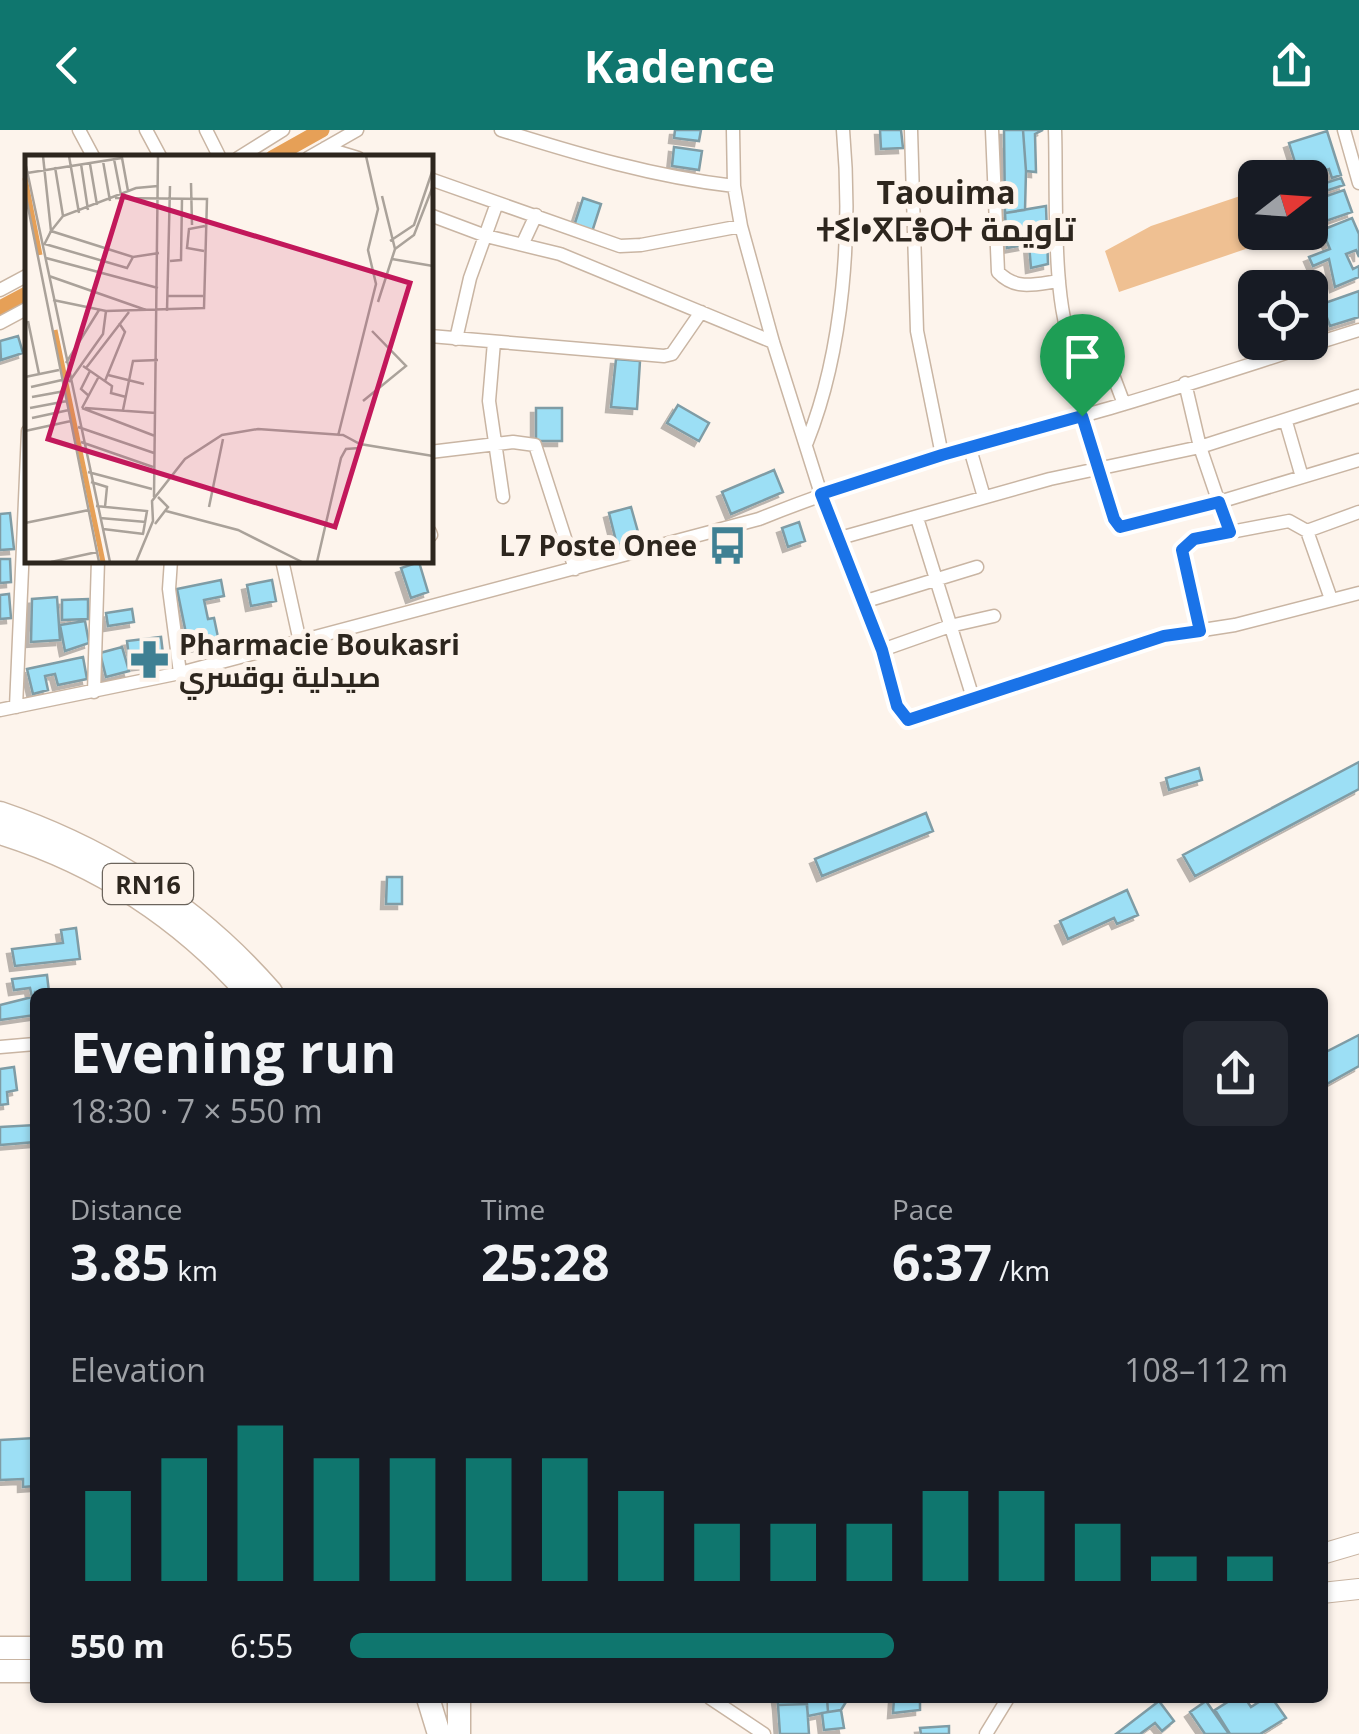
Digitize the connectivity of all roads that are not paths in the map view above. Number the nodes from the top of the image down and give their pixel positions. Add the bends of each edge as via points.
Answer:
1 (79, 130) edge
2 (146, 130) edge
3 (206, 130) edge
4 (357, 130) edge
5 (501, 130) edge
6 (732, 130) edge
7 (843, 130) edge
8 (911, 130) edge
9 (992, 130) edge
10 (1056, 130) edge
11 (1344, 130) edge
12 (273, 133) edge
13 (325, 148) junction
14 (92, 155) edge
15 (159, 155) edge
16 (218, 155) edge
17 (242, 155) edge
18 (313, 155) edge
19 (348, 155) edge
20 (432, 181) edge
21 (1359, 183) edge
22 (734, 186) junction
23 (498, 202) junction
24 (536, 215) junction
25 (432, 216) edge
26 (741, 226) junction
27 (486, 236) junction
28 (523, 243) junction
29 (25, 277) edge
30 (1060, 281) junction
31 (0, 290) edge
32 (25, 310) edge
33 (701, 312) junction
34 (0, 323) edge
35 (1359, 330) edge
36 (432, 336) edge
37 (456, 339) junction
38 (494, 342) junction
39 (773, 342) junction
40 (1186, 383) junction
41 (1359, 396) edge
42 (1124, 404) junction
43 (1082, 416) junction
44 (1286, 422) junction
45 (807, 442) junction
46 (494, 444) junction
47 (1200, 447) junction
48 (970, 449) junction
49 (432, 452) edge
50 (942, 455) junction
51 (1359, 460) edge
52 (1098, 469) junction
53 (1302, 477) junction
54 (821, 494) junction
55 (503, 497) dead end
56 (984, 497) junction
57 (25, 500) edge
58 (1219, 502) junction
59 (1359, 512) edge
60 (917, 518) junction
61 (1307, 531) junction
62 (1230, 532) junction
63 (840, 538) junction
64 (98, 562) edge
65 (171, 562) edge
66 (282, 562) edge
67 (977, 567) dead end
68 (574, 569) junction
69 (936, 579) junction
70 (1359, 593) edge
71 (1331, 599) junction
72 (863, 602) junction
73 (994, 616) dead end
74 (950, 626) junction
75 (1200, 631) junction
76 (300, 642) junction
77 (882, 650) junction
78 (180, 673) junction
79 (94, 692) junction
80 (973, 698) junction
81 (16, 707) junction
82 (0, 710) edge
83 (0, 813) edge
84 (0, 833) edge
85 (243, 988) edge
86 (267, 988) edge
87 (30, 1045) edge
88 (0, 1048) edge
89 (1359, 1543) edge
90 (1328, 1552) edge
91 (1359, 1589) edge
92 (1328, 1592) edge
93 (0, 1648) edge
94 (30, 1648) edge
95 (30, 1670) edge
96 (0, 1671) edge
97 (430, 1703) edge
98 (459, 1703) edge
99 (718, 1703) edge
100 (1005, 1703) edge
101 (439, 1734) edge
102 (459, 1734) edge
103 (764, 1734) edge
104 (986, 1734) edge

1 - 14 street
2 - 15 street
3 - 16 street
4 - 13 street
5 - 22 street via 640,170
6 - 22 street
7 - 45 street via 838,321 822,404
8 - 50 street via 917,330
9 - 30 street via 998,272 1018,286
10 - 30 street
11 - 21 street
12 - 17 street
13 - 18 street
13 - 19 street
20 - 23 street
22 - 26 street
23 - 24 street
23 - 27 street
24 - 26 street via 620,246
24 - 28 street
25 - 27 street
26 - 39 street
27 - 28 street
27 - 37 street
28 - 33 street
29 - 31 street
30 - 42 street via 1068,338 1080,350 1104,351
32 - 34 street
33 - 38 street via 664,356
33 - 39 street
35 - 40 street
36 - 37 street
37 - 38 street
38 - 46 street
39 - 45 street
40 - 42 street
40 - 47 street
41 - 44 street
42 - 43 street
43 - 48 street
43 - 52 street
44 - 47 street
44 - 53 street
45 - 54 street
46 - 49 street
46 - 55 street
46 - 68 street via 535,445
47 - 52 street
47 - 58 street
48 - 50 street
48 - 56 street
50 - 54 street
51 - 53 street
52 - 56 street
52 - 58 street via 1120,527
53 - 58 street
54 - 63 street
54 - 68 street via 759,519
56 - 60 street
57 - 81 street
58 - 62 street
59 - 61 street
60 - 63 street
60 - 69 street
61 - 62 street via 1289,522
61 - 71 street
62 - 75 street via 1194,539 1182,550
63 - 72 street
64 - 79 street
65 - 78 street
66 - 76 street
67 - 69 street
68 - 76 street
69 - 72 street
69 - 74 street
70 - 71 street
71 - 75 street
72 - 77 street
73 - 74 street
74 - 77 street
74 - 80 street
75 - 80 street via 1164,636
76 - 78 street
77 - 80 street via 897,706 908,720
78 - 79 street
79 - 81 street
81 - 82 street
83 - 86 highway, RN16 via 82,846 146,882 228,946
84 - 85 highway, RN16 via 86,867 140,899
87 - 88 street
89 - 90 main road
91 - 92 main road
93 - 94 highway
95 - 96 highway
97 - 101 highway
98 - 102 highway
99 - 103 street
100 - 104 street

